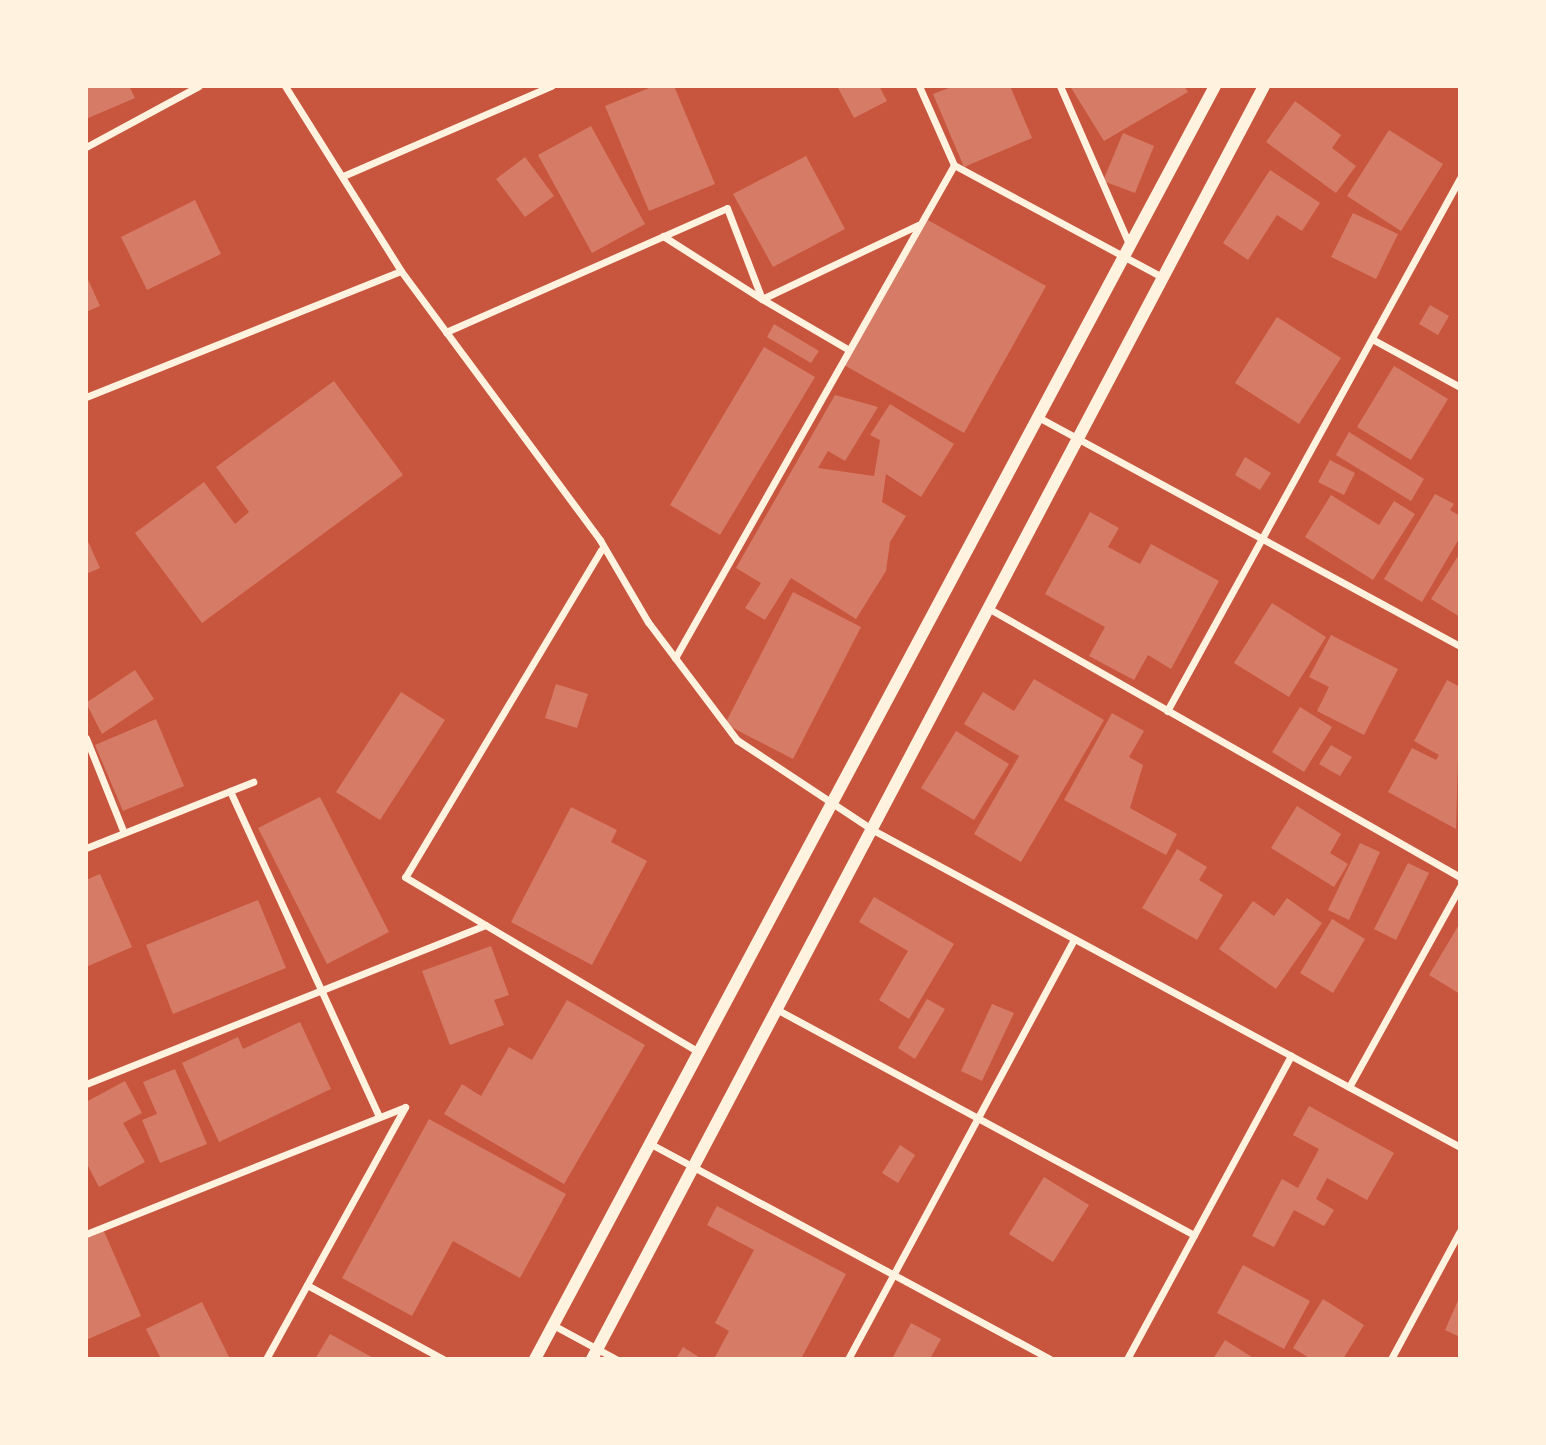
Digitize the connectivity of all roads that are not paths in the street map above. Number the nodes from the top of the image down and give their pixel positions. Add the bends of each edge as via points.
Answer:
1 (199, 86) edge
2 (285, 86) edge
3 (551, 86) edge
4 (919, 86) edge
5 (1060, 86) edge
6 (1216, 86) edge
7 (1264, 86) edge
8 (86, 147) edge
9 (954, 164) junction
10 (343, 176) junction
11 (1460, 178) edge
12 (918, 225) junction
13 (663, 236) junction
14 (1129, 244) junction
15 (1123, 257) junction
16 (401, 271) junction
17 (1162, 277) junction
18 (762, 299) junction
19 (446, 332) junction
20 (1372, 339) junction
21 (846, 348) junction
22 (1460, 387) edge
23 (86, 397) edge
24 (1037, 416) junction
25 (1077, 435) junction
26 (1265, 538) junction
27 (601, 550) junction
28 (988, 608) junction
29 (1460, 646) edge
30 (675, 658) junction
31 (1167, 711) junction
32 (86, 738) edge
33 (253, 782) dead end
34 (230, 791) junction
35 (828, 804) junction
36 (873, 830) junction
37 (124, 833) junction
38 (86, 848) edge
39 (1460, 877) edge
40 (1460, 887) edge
41 (485, 925) junction
42 (1074, 939) junction
43 (321, 991) junction
44 (778, 1010) junction
45 (697, 1051) junction
46 (1291, 1056) junction
47 (86, 1084) edge
48 (1349, 1087) junction
49 (379, 1117) junction
50 (978, 1118) junction
51 (649, 1143) junction
52 (1460, 1147) edge
53 (695, 1167) junction
54 (1460, 1231) edge
55 (86, 1234) edge
56 (1194, 1235) junction
57 (894, 1275) junction
58 (307, 1285) junction
59 (554, 1325) junction
60 (595, 1354) edge
61 (266, 1359) edge
62 (443, 1359) edge
63 (535, 1359) edge
64 (616, 1359) edge
65 (848, 1359) edge
66 (1050, 1359) edge
67 (1127, 1359) edge
68 (1391, 1359) edge

1 - 8 street
2 - 10 street
3 - 10 street
4 - 9 street
5 - 14 street
6 - 14 street
7 - 17 street
9 - 12 street
9 - 15 street
10 - 16 street
11 - 20 street
12 - 18 street
12 - 21 street
13 - 18 street
13 - 18 street via 727,208
13 - 19 street
14 - 15 street
15 - 17 street
15 - 24 street
16 - 19 street
16 - 23 street
17 - 25 street
18 - 21 street
19 - 27 street via 600,540
20 - 22 street
20 - 26 street
21 - 30 street
24 - 25 street
24 - 35 street
25 - 26 street
25 - 28 street
26 - 29 street
26 - 31 street
27 - 30 street
27 - 41 street via 405,877
28 - 31 street
28 - 36 street
30 - 35 street via 737,740
31 - 39 street
32 - 37 street
33 - 34 street
34 - 37 street
34 - 43 street
35 - 36 street
35 - 45 street
36 - 42 street
36 - 44 street
37 - 38 street
40 - 48 street
41 - 43 street
41 - 45 street
42 - 46 street
42 - 50 street
43 - 47 street
43 - 49 street
44 - 50 street
44 - 53 street
45 - 51 street
46 - 48 street
46 - 56 street
48 - 52 street
49 - 55 street
49 - 58 street via 405,1107
50 - 56 street
50 - 57 street
51 - 53 street
51 - 59 street
53 - 57 street
53 - 60 street
54 - 68 street
56 - 67 street
57 - 65 street
57 - 66 street
58 - 61 street
58 - 62 street
59 - 60 street
59 - 63 street
60 - 64 street

